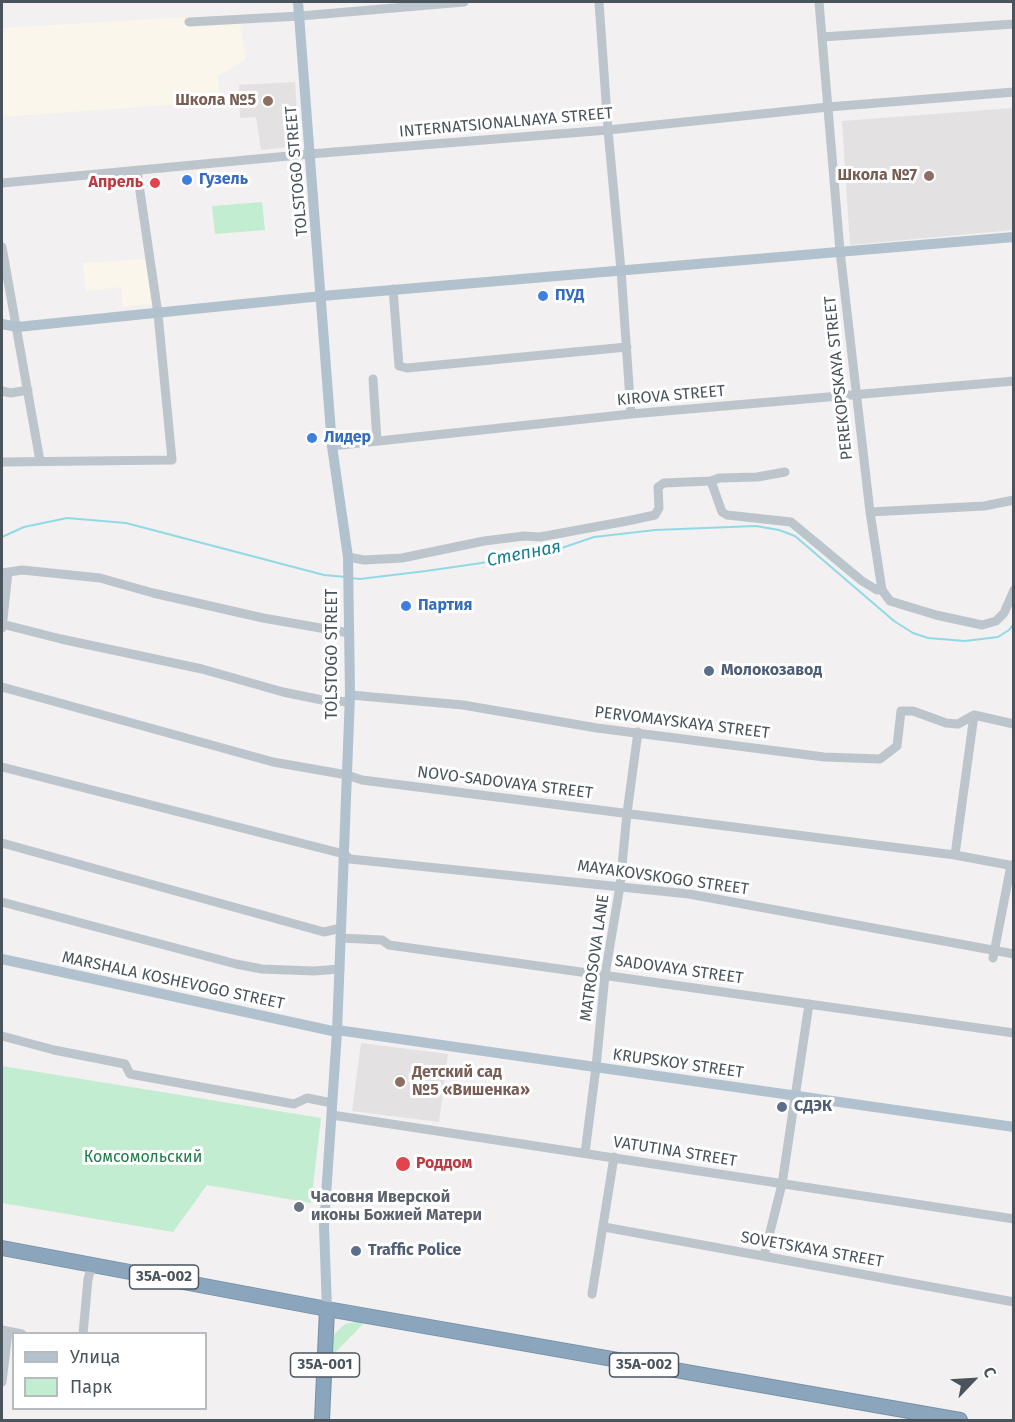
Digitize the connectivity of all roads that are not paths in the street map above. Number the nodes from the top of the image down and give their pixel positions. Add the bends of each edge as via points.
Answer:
1 (298, 2) edge
2 (464, 2) edge
3 (599, 2) edge
4 (819, 2) edge
5 (300, 16) junction
6 (189, 22) dead end
7 (1014, 24) edge
8 (822, 37) junction
9 (1014, 92) edge
10 (828, 107) junction
11 (608, 130) junction
12 (310, 154) junction
13 (137, 171) junction
14 (2, 183) edge
15 (1014, 237) edge
16 (2, 247) edge
17 (840, 251) junction
18 (621, 270) junction
19 (393, 290) junction
20 (322, 296) junction
21 (158, 314) junction
22 (2, 324) edge
23 (17, 327) junction
24 (627, 347) junction
25 (373, 379) dead end
26 (1014, 381) edge
27 (28, 390) junction
28 (2, 391) edge
29 (856, 395) junction
30 (631, 414) junction
31 (377, 441) junction
32 (332, 446) junction
33 (40, 461) junction
34 (2, 462) edge
35 (785, 472) dead end
36 (711, 481) junction
37 (1014, 500) edge
38 (870, 512) junction
39 (348, 560) junction
40 (5, 572) edge
41 (882, 590) junction
42 (1014, 590) edge
43 (2, 626) edge
44 (349, 633) junction
45 (2, 687) edge
46 (350, 698) junction
47 (974, 715) junction
48 (1014, 724) edge
49 (638, 732) junction
50 (2, 767) edge
51 (347, 775) junction
52 (627, 813) junction
53 (2, 843) edge
54 (344, 854) junction
55 (955, 855) junction
56 (1012, 865) edge
57 (620, 886) junction
58 (2, 902) edge
59 (341, 933) junction
60 (994, 954) junction
61 (1014, 954) edge
62 (2, 959) edge
63 (340, 969) junction
64 (605, 975) junction
65 (809, 1004) junction
66 (337, 1031) junction
67 (1014, 1033) edge
68 (2, 1036) edge
69 (596, 1067) junction
70 (794, 1096) junction
71 (332, 1103) junction
72 (332, 1115) junction
73 (1014, 1127) edge
74 (585, 1153) junction
75 (614, 1157) junction
76 (782, 1184) junction
77 (1014, 1219) edge
78 (604, 1227) junction
79 (2, 1248) edge
80 (764, 1256) junction
81 (92, 1265) junction
82 (592, 1294) dead end
83 (1014, 1302) edge
84 (327, 1308) junction
85 (5, 1331) edge
86 (83, 1332) edge
87 (2, 1382) edge
88 (322, 1420) edge
89 (960, 1420) edge

1 - 5 main road, TOLSTOGO STREET
2 - 5 street
3 - 11 street
4 - 8 street, PEREKOPSKAYA STREET
5 - 6 street
5 - 12 main road, TOLSTOGO STREET
7 - 8 street
8 - 10 street, PEREKOPSKAYA STREET
9 - 10 street, INTERNATSIONALNAYA STREET
10 - 11 street, INTERNATSIONALNAYA STREET
10 - 17 street, PEREKOPSKAYA STREET
11 - 12 street, INTERNATSIONALNAYA STREET
11 - 18 street
12 - 13 street, INTERNATSIONALNAYA STREET
12 - 20 main road, TOLSTOGO STREET
13 - 14 street, INTERNATSIONALNAYA STREET
13 - 21 street
15 - 17 main road
16 - 23 street
17 - 18 main road
17 - 29 street, PEREKOPSKAYA STREET
18 - 19 main road
18 - 24 street
19 - 20 main road
19 - 24 street via 399,366 407,368
20 - 21 main road
20 - 32 main road, TOLSTOGO STREET
21 - 23 main road
21 - 33 street via 172,460
22 - 23 main road
23 - 27 street
24 - 30 street
25 - 31 street
26 - 29 street, KIROVA STREET
27 - 28 street
27 - 33 street
29 - 30 street, KIROVA STREET
29 - 38 street, PEREKOPSKAYA STREET
30 - 31 street, KIROVA STREET
31 - 32 street, KIROVA STREET
32 - 39 main road, TOLSTOGO STREET
33 - 34 street
35 - 36 street
36 - 39 street via 664,483 658,487 659,508 655,515 540,537 484,541 402,558
36 - 41 street via 722,512 791,522 862,581
37 - 38 street via 984,506
38 - 41 street, PEREKOPSKAYA STREET
39 - 44 main road, TOLSTOGO STREET
40 - 43 street
40 - 44 street via 22,570 100,578 263,618
41 - 42 street via 890,601 982,625 996,621 1004,613
43 - 46 street, PERVOMAYSKAYA STREET via 202,669 322,700
44 - 46 main road, TOLSTOGO STREET
45 - 51 street, NOVO-SADOVAYA STREET via 273,762
46 - 49 street, PERVOMAYSKAYA STREET via 463,705
46 - 51 main road, TOLSTOGO STREET
47 - 48 street
47 - 49 street, PERVOMAYSKAYA STREET via 958,723 946,723 914,711 901,711 897,746 880,759 824,757
47 - 55 street
49 - 52 street, MATROSOVA LANE
50 - 54 street, MAYAKOVSKOGO STREET
51 - 52 street, NOVO-SADOVAYA STREET via 441,792
51 - 54 main road, TOLSTOGO STREET
52 - 55 street, NOVO-SADOVAYA STREET
52 - 57 street, MATROSOVA LANE
53 - 59 street, SADOVAYA STREET via 324,932
54 - 57 street, MAYAKOVSKOGO STREET via 350,859
54 - 59 main road, TOLSTOGO STREET
55 - 56 street, NOVO-SADOVAYA STREET
56 - 60 street
57 - 60 street, MAYAKOVSKOGO STREET via 689,894
57 - 64 street, MATROSOVA LANE
58 - 63 street via 236,964 262,969
59 - 63 main road, TOLSTOGO STREET
59 - 64 street, SADOVAYA STREET via 382,940 388,945
60 - 61 street, MAYAKOVSKOGO STREET
62 - 66 main road, MARSHALA KOSHEVOGO STREET
63 - 66 main road, TOLSTOGO STREET
64 - 65 street, SADOVAYA STREET
64 - 69 street, MATROSOVA LANE
65 - 67 street, SADOVAYA STREET
65 - 70 street
66 - 69 main road, KRUPSKOY STREET
66 - 71 main road, TOLSTOGO STREET
68 - 71 street via 124,1064 130,1074 294,1104 307,1098
69 - 70 main road, KRUPSKOY STREET
69 - 74 street, MATROSOVA LANE
70 - 73 main road, KRUPSKOY STREET
70 - 76 street
71 - 72 main road, TOLSTOGO STREET
72 - 74 street, VATUTINA STREET
72 - 84 main road, TOLSTOGO STREET via 324,1226
74 - 75 street, VATUTINA STREET
75 - 76 street, VATUTINA STREET
75 - 78 street
76 - 77 street, VATUTINA STREET
76 - 80 street
78 - 80 street, SOVETSKAYA STREET
78 - 82 street
79 - 81 highway, 35А-002
80 - 83 street, SOVETSKAYA STREET
81 - 84 highway, 35А-002
81 - 86 street
84 - 88 highway, 35А-001
84 - 89 highway, 35А-002
85 - 87 street

